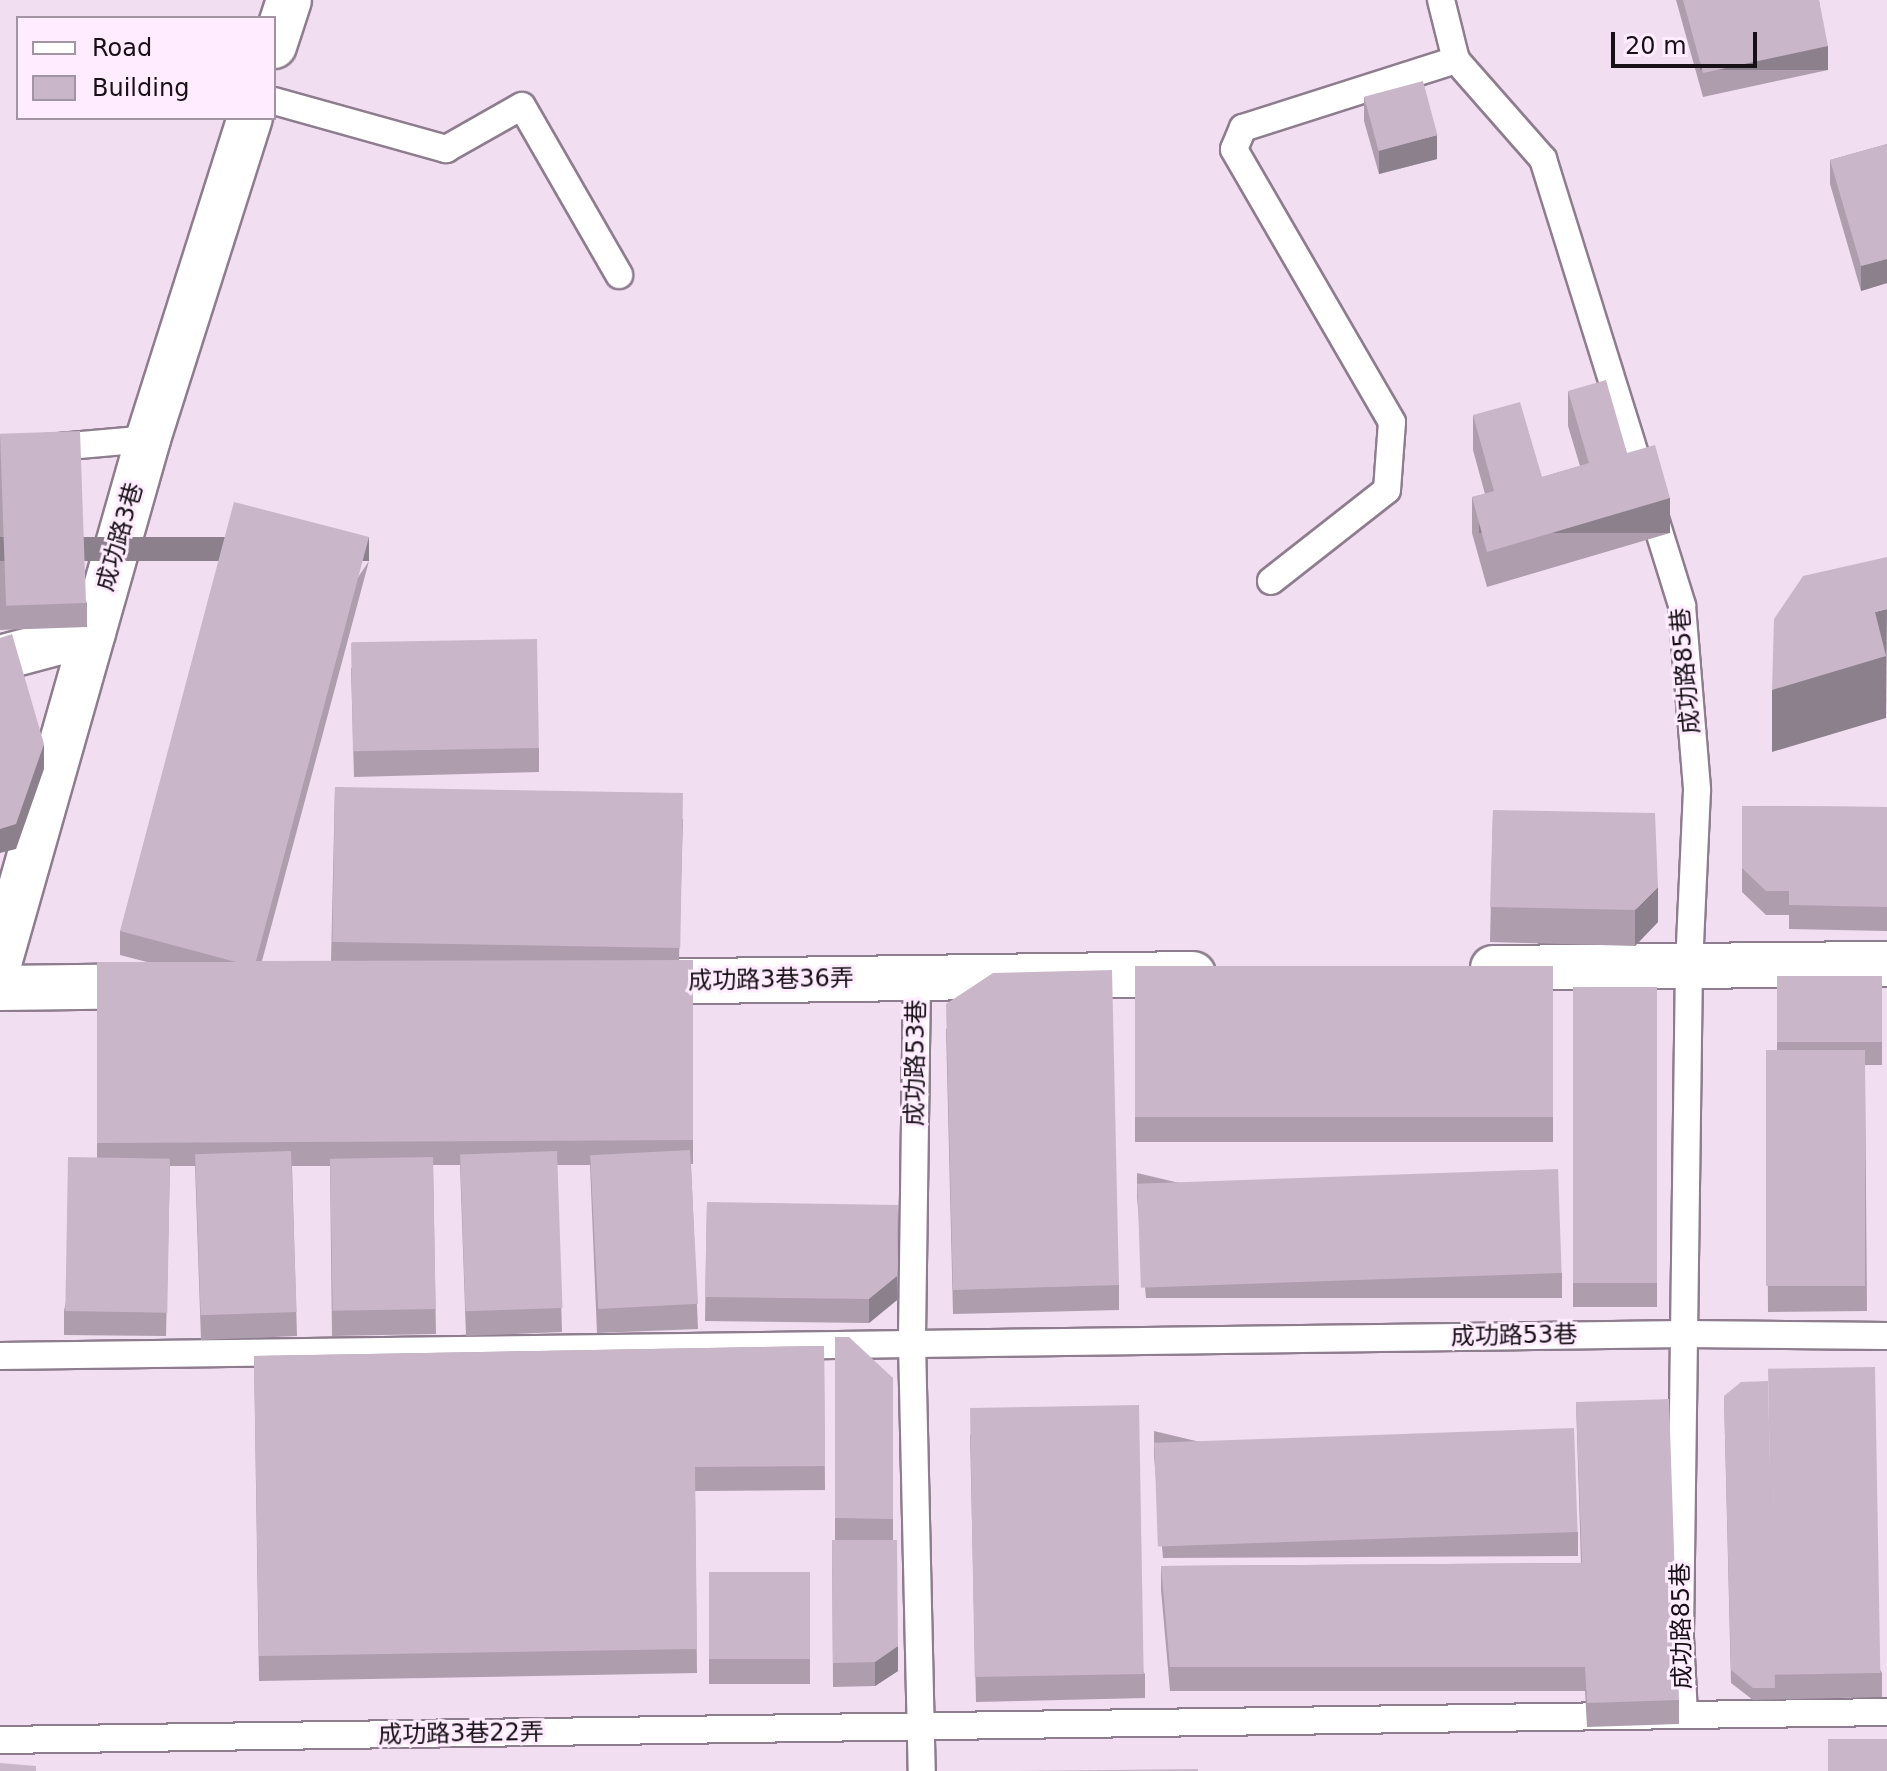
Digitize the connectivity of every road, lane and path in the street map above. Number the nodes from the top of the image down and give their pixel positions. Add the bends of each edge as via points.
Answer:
1 (289, 0) edge
2 (1441, 0) edge
3 (276, 40) edge
4 (1456, 60) junction
5 (276, 102) edge
6 (249, 120) edge
7 (619, 275) dead end
8 (148, 439) junction
9 (0, 452) edge
10 (1271, 581) dead end
11 (93, 633) junction
12 (0, 658) edge
13 (16, 854) edge
14 (0, 960) edge
15 (1689, 964) junction
16 (1887, 964) edge
17 (1451, 969) edge
18 (1230, 973) edge
19 (917, 979) junction
20 (585, 982) edge
21 (206, 986) edge
22 (0, 988) edge
23 (1685, 1334) junction
24 (1887, 1336) edge
25 (912, 1343) junction
26 (0, 1356) edge
27 (1887, 1712) edge
28 (1684, 1715) junction
29 (922, 1727) junction
30 (0, 1740) edge
31 (922, 1771) edge

1 - 3 street
2 - 4 lane
4 - 10 lane via 1243,128 1234,149 1392,422 1387,490
4 - 15 lane, 成功路85巷 via 1543,159 1682,606 1697,790
5 - 7 lane via 446,149 522,106
6 - 8 street, 成功路3巷
8 - 9 lane
8 - 11 street, 成功路3巷
11 - 12 street
11 - 13 street, 成功路3巷
13 - 14 street, 成功路3巷
15 - 16 street
15 - 17 street
15 - 23 lane, 成功路85巷
18 - 19 street, 成功路53巷
19 - 20 street, 成功路3巷36弄
19 - 25 lane, 成功路53巷
21 - 22 street
23 - 24 lane
23 - 25 lane, 成功路53巷
23 - 28 lane, 成功路85巷 via 1680,1638
25 - 26 lane
25 - 29 lane, 成功路53巷
27 - 28 lane, 成功路85巷
28 - 29 lane
29 - 30 lane, 成功路3巷22弄
29 - 31 lane, 成功路53巷

